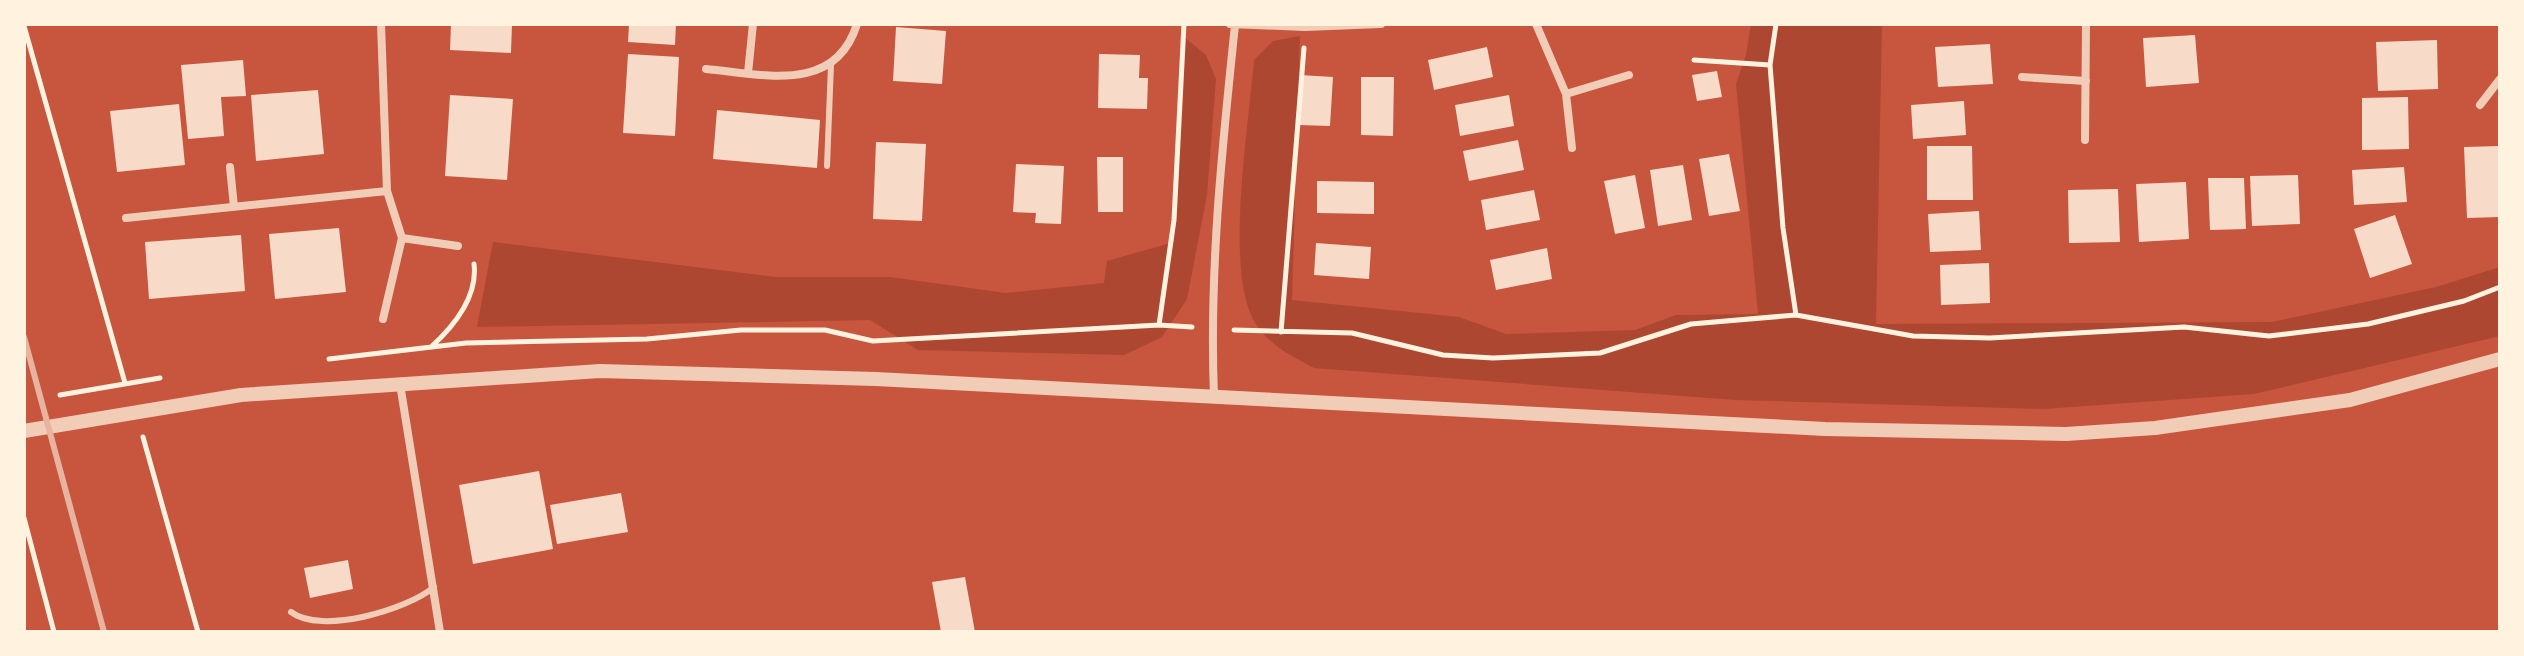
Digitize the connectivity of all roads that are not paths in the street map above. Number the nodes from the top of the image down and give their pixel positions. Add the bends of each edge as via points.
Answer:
1 (381, 24) edge
2 (753, 24) edge
3 (857, 24) edge
4 (1232, 24) edge
5 (1381, 24) edge
6 (1536, 24) edge
7 (2086, 24) edge
8 (831, 65) junction
9 (706, 69) dead end
10 (748, 73) junction
11 (1629, 75) dead end
12 (2022, 77) dead end
13 (2500, 79) edge
14 (2086, 81) junction
15 (1566, 94) junction
16 (2480, 105) dead end
17 (2085, 140) dead end
18 (1572, 148) dead end
19 (827, 166) dead end
20 (230, 167) dead end
21 (387, 191) junction
22 (234, 207) junction
23 (126, 218) dead end
24 (402, 238) junction
25 (458, 246) road end
26 (383, 319) dead end
27 (2500, 359) edge
28 (400, 383) junction
29 (1214, 396) junction
30 (24, 431) edge
31 (434, 587) junction
32 (291, 612) dead end
33 (440, 632) edge

1 - 21 street
2 - 10 street
3 - 8 street
4 - 5 street
4 - 29 street via 1215,223
6 - 15 street
7 - 14 street
8 - 10 street via 795,76
8 - 19 lane
9 - 10 street
11 - 15 street
12 - 14 street
13 - 16 street
14 - 17 street
15 - 18 street
20 - 22 street
21 - 22 street
21 - 24 street
22 - 23 street
24 - 25 street
24 - 26 street
27 - 29 street via 2350,400 2155,428 2066,434 1839,429
28 - 29 street via 615,371
28 - 30 street via 241,395
28 - 31 street
31 - 32 lane via 424,596 368,615 313,620
31 - 33 street

